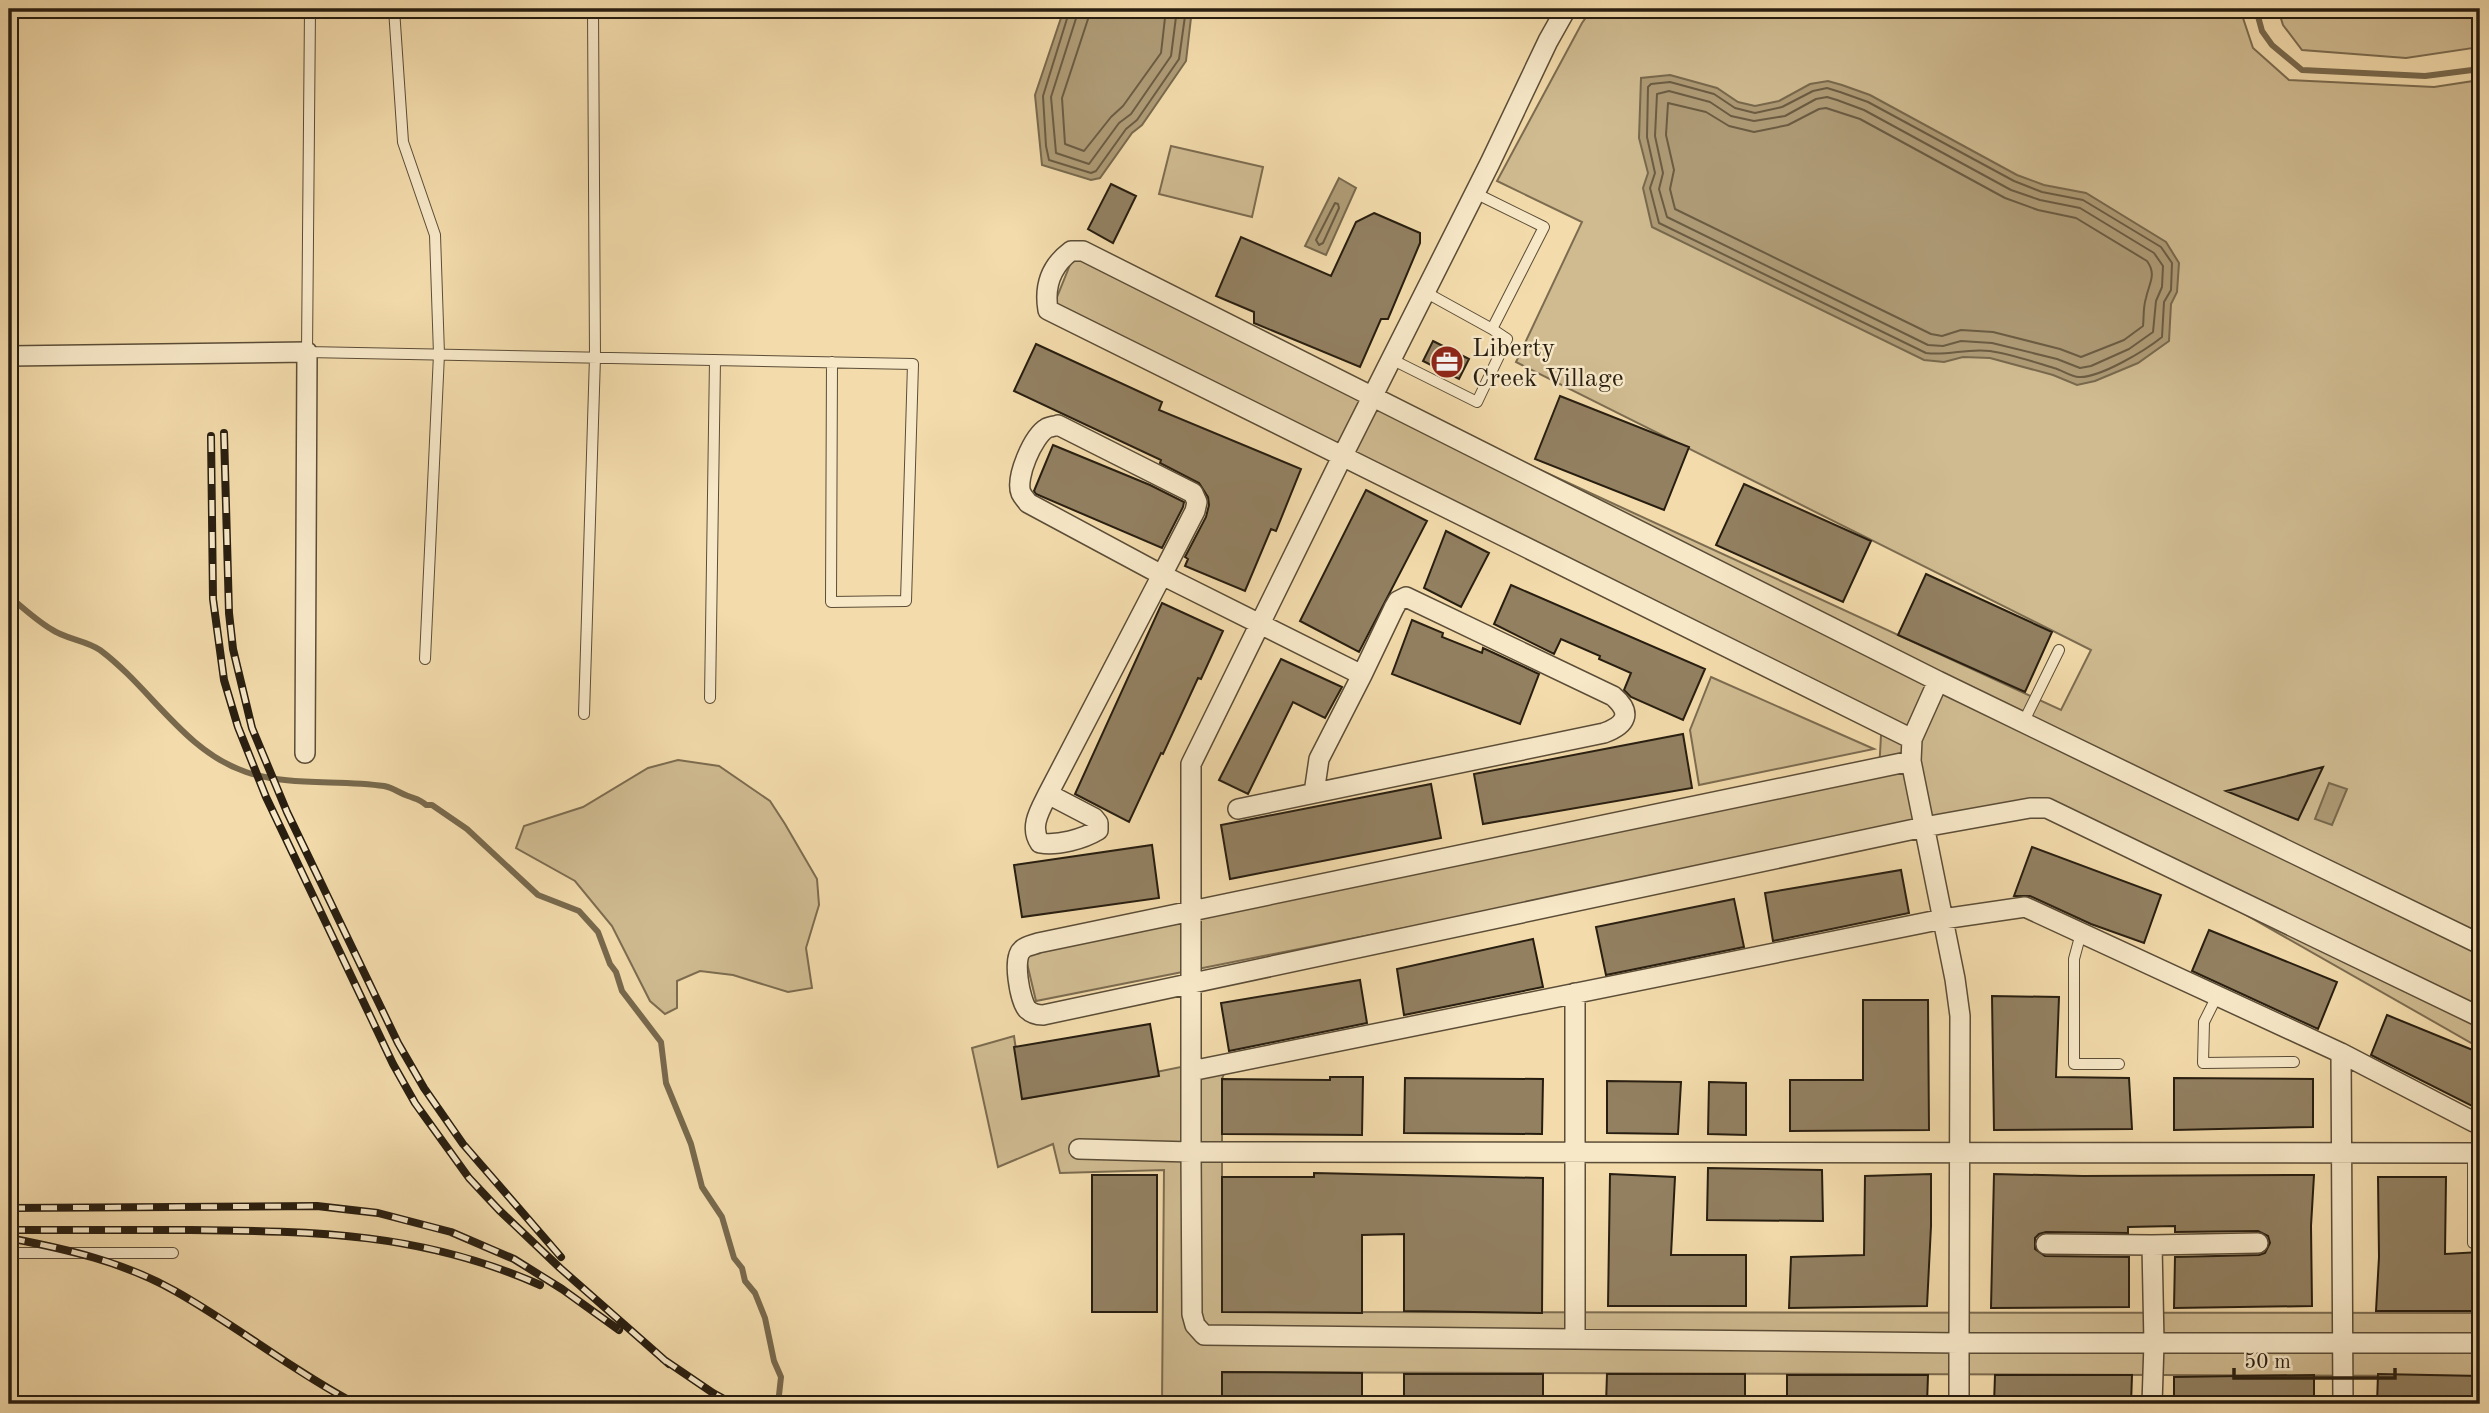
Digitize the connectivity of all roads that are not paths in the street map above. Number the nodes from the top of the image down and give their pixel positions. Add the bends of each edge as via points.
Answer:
1 (310, 9) edge
2 (394, 9) edge
3 (593, 9) edge
4 (1566, 9) edge
5 (1475, 193) junction
6 (1425, 292) junction
7 (1492, 329) junction
8 (307, 352) junction
9 (439, 355) junction
10 (9, 356) edge
11 (595, 357) junction
12 (1391, 359) junction
13 (715, 360) junction
14 (832, 362) junction
15 (1373, 395) junction
16 (1342, 457) junction
17 (1162, 575) junction
18 (1260, 624) junction
19 (2059, 650) dead end
20 (425, 659) dead end
21 (1362, 675) junction
22 (1938, 681) junction
23 (710, 698) dead end
24 (584, 714) dead end
25 (2023, 723) junction
26 (1912, 739) junction
27 (304, 753) dead end
28 (1911, 761) junction
29 (1314, 793) junction
30 (1048, 794) dead end
31 (1238, 809) dead end
32 (1924, 827) junction
33 (1189, 913) junction
34 (1942, 919) junction
35 (2081, 933) junction
36 (2480, 944) edge
37 (1190, 985) junction
38 (1575, 993) junction
39 (2217, 996) junction
40 (2480, 1017) edge
41 (2341, 1053) junction
42 (2294, 1062) dead end
43 (2119, 1064) dead end
44 (1191, 1071) junction
45 (2474, 1122) dead end
46 (1079, 1149) dead end
47 (1191, 1152) junction
48 (1576, 1153) junction
49 (2342, 1153) junction
50 (2477, 1153) edge
51 (1960, 1154) junction
52 (2258, 1243) dead end
53 (2473, 1243) dead end
54 (2046, 1244) dead end
55 (2152, 1245) junction
56 (9, 1253) edge
57 (173, 1253) dead end
58 (1575, 1339) junction
59 (1959, 1343) junction
60 (2154, 1343) junction
61 (2344, 1343) junction
62 (2480, 1343) edge
63 (1959, 1404) edge
64 (2152, 1404) edge
65 (2343, 1404) edge

1 - 8 lane
2 - 9 lane via 403,142 435,234
3 - 11 lane
4 - 5 street
5 - 6 street
5 - 7 lane via 1544,227
6 - 7 lane
6 - 12 street
7 - 12 lane via 1507,339 1477,401
8 - 9 lane
8 - 10 street
8 - 27 street
9 - 11 lane
9 - 20 lane
11 - 13 lane
11 - 24 lane
12 - 15 street
13 - 14 lane
13 - 23 lane
14 - 14 lane via 831,602 906,601 913,363
15 - 16 street
15 - 16 street via 1083,251 1071,251 1053,272 1047,285 1048,310
15 - 22 street
16 - 18 street
16 - 26 street
17 - 17 street via 1195,511 1194,493 1058,425 1047,428 1038,436 1020,479 1028,503
17 - 18 street
17 - 30 street
18 - 21 street
18 - 33 street via 1191,764
19 - 25 lane
21 - 29 street via 1319,759
21 - 29 street via 1394,608 1406,597 1613,696 1625,714 1623,723 1604,733
22 - 25 street
22 - 26 street
25 - 36 street
26 - 28 street
28 - 32 street
28 - 33 street
29 - 31 street
32 - 34 street
32 - 37 street
32 - 40 street via 2047,808
33 - 37 street
33 - 37 street via 1038,943 1022,949 1017,968 1026,1008 1034,1015
34 - 35 street via 2025,907
34 - 38 street
34 - 51 street via 1960,1016
35 - 39 street
35 - 43 lane via 2074,959 2074,1064
37 - 44 street
38 - 44 street
38 - 48 street
39 - 41 street
39 - 42 lane via 2204,1022 2203,1063
41 - 45 street
41 - 49 street
44 - 47 street
46 - 47 street
47 - 48 street
47 - 58 street via 1192,1314 1204,1335
48 - 51 street
48 - 58 street
49 - 50 street
49 - 51 street
49 - 61 street
50 - 53 lane
51 - 59 street
52 - 55 street
54 - 55 street
55 - 60 street
56 - 57 lane
58 - 59 street
59 - 60 street
59 - 63 street
60 - 61 street
60 - 64 street
61 - 62 street
61 - 65 street

